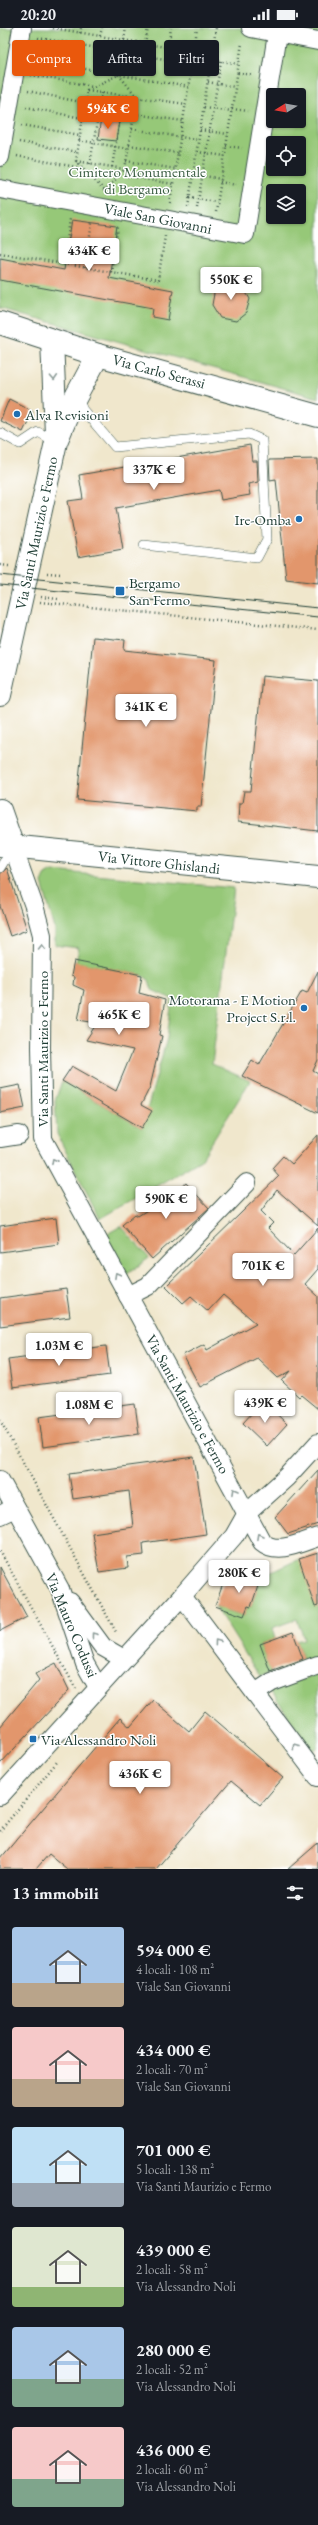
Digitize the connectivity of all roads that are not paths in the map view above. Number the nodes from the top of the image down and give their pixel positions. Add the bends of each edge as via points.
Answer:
1 (277, 31) edge
2 (22, 32) edge
3 (248, 32) edge
4 (318, 41) edge
5 (2, 143) edge
6 (0, 189) edge
7 (0, 323) edge
8 (52, 340) junction
9 (98, 354) junction
10 (76, 406) junction
11 (318, 416) edge
12 (0, 432) edge
13 (56, 442) junction
14 (144, 545) dead end
15 (0, 695) edge
16 (0, 810) edge
17 (6, 846) edge
18 (0, 868) edge
19 (318, 877) edge
20 (19, 1135) dead end
21 (0, 1138) edge
22 (247, 1183) dead end
23 (128, 1296) junction
24 (318, 1442) edge
25 (0, 1480) edge
26 (8, 1512) edge
27 (247, 1513) junction
28 (318, 1537) edge
29 (60, 1589) junction
30 (182, 1596) junction
31 (124, 1659) junction
32 (318, 1665) edge
33 (92, 1692) junction
34 (255, 1693) junction
35 (318, 1778) edge
36 (0, 1796) edge

1 - 3 street
1 - 4 street
1 - 6 street, Viale San Giovanni via 245,234
2 - 5 street
7 - 8 street, Via Carlo Serassi
8 - 9 street, Via Carlo Serassi
8 -> 13 street, Via Santi Maurizio e Fermo
9 - 10 street, Via Santi Maurizio e Fermo
9 - 11 street, Via Carlo Serassi
10 - 13 street, Via Santi Maurizio e Fermo
10 - 14 lane via 115,447 249,434 262,440 268,540 258,558
12 - 13 lane via 20,444 38,432
13 - 15 street, Via Santi Maurizio e Fermo via 36,570
16 - 17 street, Via Santi Maurizio e Fermo
17 - 18 lane
17 - 19 street, Via Vittore Ghislandi
23 -> 17 street, Via Santi Maurizio e Fermo via 43,1139 42,935 35,909
20 - 21 street
22 - 23 street via 148,1286
27 -> 23 street, Via Santi Maurizio e Fermo
24 - 27 street via 287,1477
25 - 26 street, Via Mauro Codussi
26 - 29 street, Via Mauro Codussi
28 -> 27 street, Via Santi Maurizio e Fermo via 272,1549 262,1542
27 - 30 street via 234,1536
31 -> 29 street via 103,1647
29 - 33 street, Via Mauro Codussi
30 - 31 street
34 -> 30 street
31 - 33 street
32 - 34 street via 272,1682
33 - 36 street
35 -> 34 street

